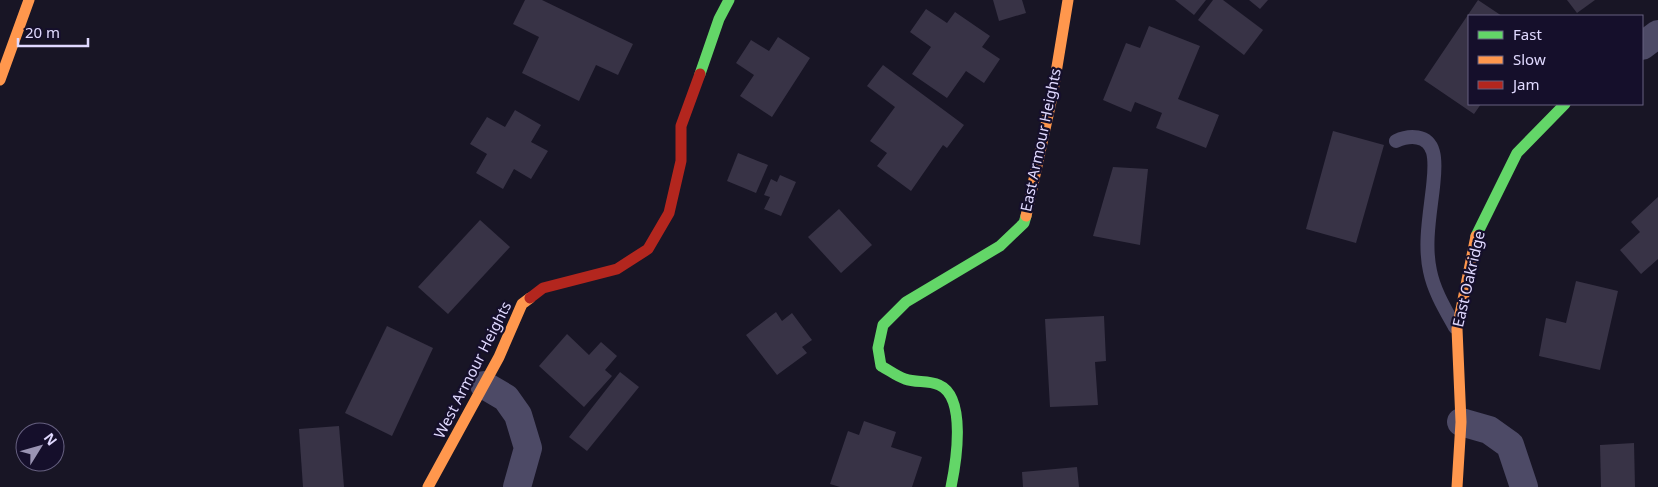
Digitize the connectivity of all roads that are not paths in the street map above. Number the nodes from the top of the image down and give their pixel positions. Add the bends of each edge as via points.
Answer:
1 (29, 0) edge
2 (730, 0) edge
3 (1068, 0) edge
4 (1658, 34) edge
5 (1643, 45) edge
6 (0, 80) edge
7 (1563, 105) edge
8 (1396, 141) dead end
9 (1457, 329) junction
10 (484, 385) junction
11 (1460, 422) junction
12 (428, 487) edge
13 (518, 487) edge
14 (951, 487) edge
15 (1457, 487) edge
16 (1524, 487) edge

1 - 6 street
2 - 10 street, West Armour Heights via 719,19 681,126 681,161 669,213 648,249 617,269 543,288 522,304
3 - 14 street, East Armour Heights via 1052,97 1024,223 1000,246 906,302 883,325 878,348 881,366 905,379 930,382 946,389 956,407 957,443
4 - 5 street
7 - 9 street, East Oakridge via 1517,153 1477,233
8 - 9 lane via 1416,136 1424,139 1434,153 1428,237 1430,270 1440,300
9 - 11 street, East Oakridge
10 - 12 street, West Armour Heights
10 - 13 street via 506,398 518,415 528,448
11 - 15 street, East Oakridge
11 - 16 street via 1489,430 1510,445

